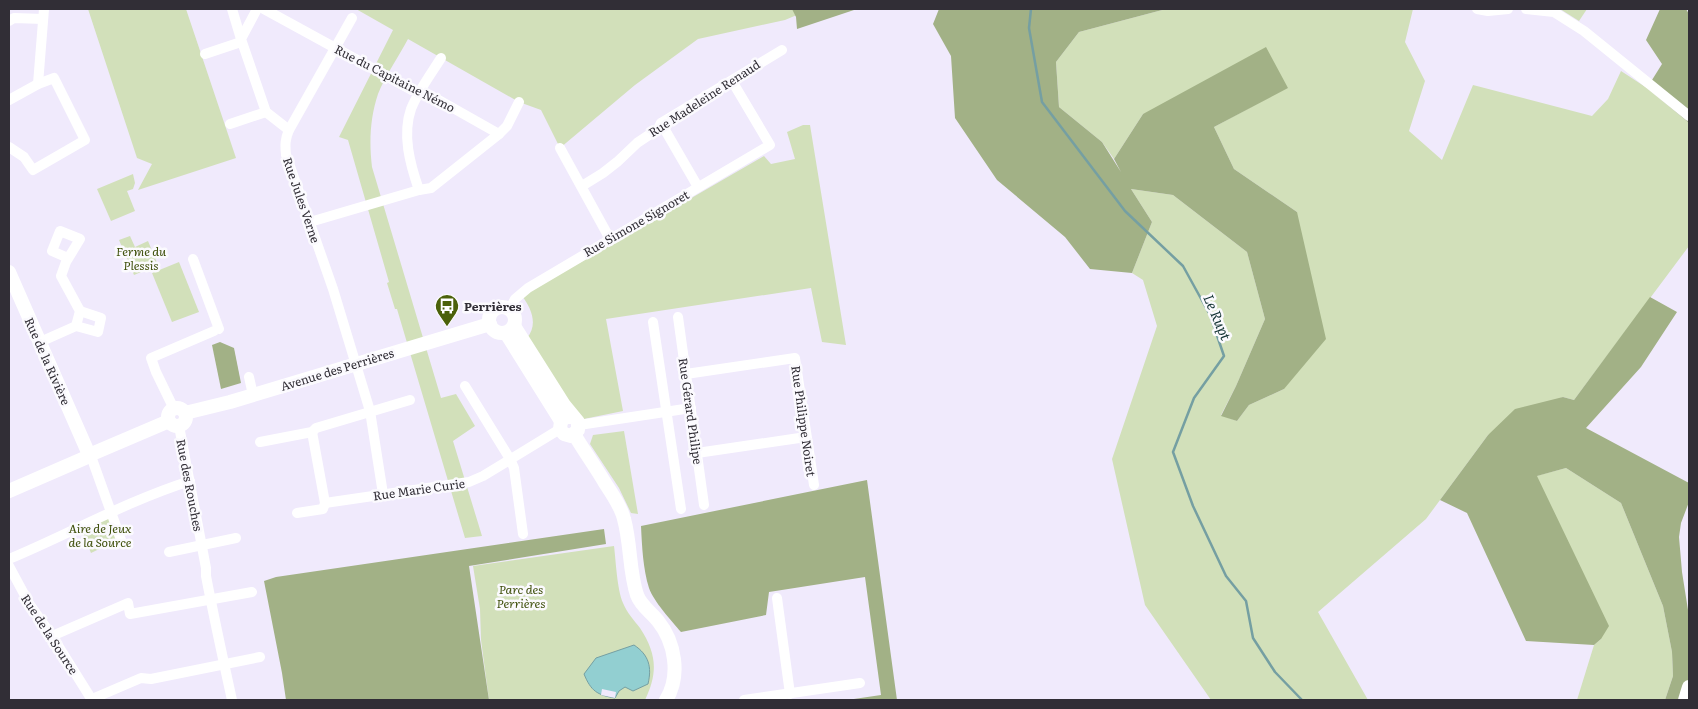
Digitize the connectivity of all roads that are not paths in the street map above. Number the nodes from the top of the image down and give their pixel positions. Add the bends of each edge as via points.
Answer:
1 (232, 9) edge
2 (257, 9) edge
3 (264, 9) edge
4 (1477, 9) edge
5 (1508, 9) edge
6 (1526, 9) edge
7 (44, 14) edge
8 (352, 18) dead end
9 (9, 21) edge
10 (241, 40) junction
11 (336, 48) junction
12 (782, 50) dead end
13 (205, 54) dead end
14 (441, 58) dead end
15 (732, 81) junction
16 (38, 84) junction
17 (419, 94) junction
18 (9, 100) edge
19 (519, 102) dead end
20 (266, 112) junction
21 (1689, 116) edge
22 (230, 124) dead end
23 (661, 124) junction
24 (290, 130) junction
25 (499, 134) junction
26 (9, 148) edge
27 (560, 148) dead end
28 (582, 186) junction
29 (698, 187) junction
30 (418, 190) junction
31 (310, 222) junction
32 (610, 239) junction
33 (68, 258) dead end
34 (193, 259) dead end
35 (9, 272) edge
36 (510, 309) junction
37 (80, 311) junction
38 (678, 317) dead end
39 (654, 322) dead end
40 (490, 324) junction
41 (76, 326) junction
42 (510, 330) junction
43 (40, 342) junction
44 (356, 364) junction
45 (686, 374) junction
46 (249, 377) dead end
47 (465, 386) dead end
48 (253, 395) junction
49 (410, 400) dead end
50 (691, 408) junction
51 (667, 411) junction
52 (370, 412) junction
53 (177, 417) junction
54 (569, 425) junction
55 (312, 432) junction
56 (806, 437) junction
57 (260, 442) dead end
58 (697, 453) junction
59 (89, 455) junction
60 (510, 459) junction
61 (190, 481) junction
62 (814, 485) dead end
63 (9, 491) edge
64 (383, 494) junction
65 (325, 503) junction
66 (704, 505) dead end
67 (681, 509) dead end
68 (111, 512) junction
69 (297, 513) dead end
70 (523, 534) dead end
71 (236, 538) dead end
72 (121, 540) dead end
73 (202, 544) junction
74 (169, 552) dead end
75 (9, 559) edge
76 (9, 566) edge
77 (12, 578) edge
78 (252, 592) dead end
79 (777, 598) dead end
80 (211, 600) junction
81 (52, 636) junction
82 (260, 658) dead end
83 (225, 665) junction
84 (860, 683) dead end
85 (1689, 687) edge
86 (790, 694) junction
87 (669, 699) edge
88 (92, 700) edge
89 (232, 700) edge
90 (744, 700) edge
91 (1685, 700) edge

1 - 10 street
2 - 10 street
3 - 11 street, Rue du Capitaine Némo
4 - 5 street
6 - 21 street via 1554,12 1584,31
7 - 9 street
7 - 16 street
8 - 11 street, Rue Jules Verne
10 - 13 street
10 - 20 street
11 - 17 street, Rue du Capitaine Némo
11 - 24 street, Rue Jules Verne
12 - 15 street, Rue Madeleine Renaud
14 - 17 street
15 - 23 street, Rue Madeleine Renaud
15 - 29 street, Rue Simone Signoret via 770,145
16 - 18 street
16 - 26 street via 54,78 85,140 33,170 24,157
17 - 25 street, Rue du Capitaine Némo via 437,99
17 - 30 street via 411,109 407,134
19 - 25 street via 507,126
20 - 22 street
20 - 24 street
23 - 28 street, Rue Madeleine Renaud via 610,168
23 - 29 street
24 - 31 street, Rue Jules Verne via 285,139 286,155
25 - 30 street via 431,188
27 - 28 street
28 - 32 street
29 - 32 street, Rue Simone Signoret
30 - 31 street
31 - 44 street, Rue Jules Verne
32 - 36 street, Rue Simone Signoret via 528,288
33 - 37 street via 61,276
34 - 53 street, Rue des Rouches via 216,330 151,358
35 - 43 street, Rue de la Rivière
36 - 40 street via 497,308 490,315
36 - 42 street via 515,317
37 - 41 street
37 - 41 street via 101,318 98,332
38 - 45 street, Rue Gérard Philipe
39 - 51 street
40 - 42 street via 496,332
40 - 44 street, Avenue des Perrières
41 - 43 street
42 - 54 street
43 - 59 street, Rue de la Rivière
44 - 48 street, Avenue des Perrières
44 - 52 street, Rue Jules Verne
45 - 50 street, Rue Gérard Philipe
45 - 56 street, Rue Philippe Noiret via 795,358
46 - 48 street
47 - 60 street
48 - 53 street, Avenue des Perrières
49 - 52 street
50 - 51 street
50 - 58 street, Rue Gérard Philipe
51 - 54 street
51 - 67 street
52 - 55 street
52 - 64 street, Rue Jules Verne
53 - 59 street, Avenue des Perrières
53 - 61 street, Rue des Rouches
54 - 60 street, Rue Marie Curie
54 - 87 street via 618,502 637,594 644,608 659,622 672,648 674,668
55 - 57 street
55 - 65 street
56 - 58 street
56 - 62 street, Rue Philippe Noiret
58 - 66 street, Rue Gérard Philipe
59 - 63 street, Avenue des Perrières
59 - 68 street, Rue de la Rivière
60 - 64 street, Rue Marie Curie via 469,482
60 - 70 street
61 - 68 street
61 - 73 street, Rue des Rouches
64 - 65 street, Rue Marie Curie
65 - 69 street, Rue Marie Curie via 323,508
68 - 72 street, Rue de la Rivière
68 - 75 street
71 - 73 street, Rue des Rouches
73 - 74 street, Rue des Rouches
73 - 80 street, Rue des Rouches
76 - 77 street, Rue de la Source
77 - 81 street, Rue de la Source
78 - 80 street
79 - 86 street
80 - 81 street via 130,614 128,603
80 - 83 street, Rue des Rouches
81 - 88 street, Rue de la Source
82 - 83 street
83 - 88 street via 141,678
83 - 89 street, Rue des Rouches
84 - 86 street
85 - 91 street
86 - 90 street

